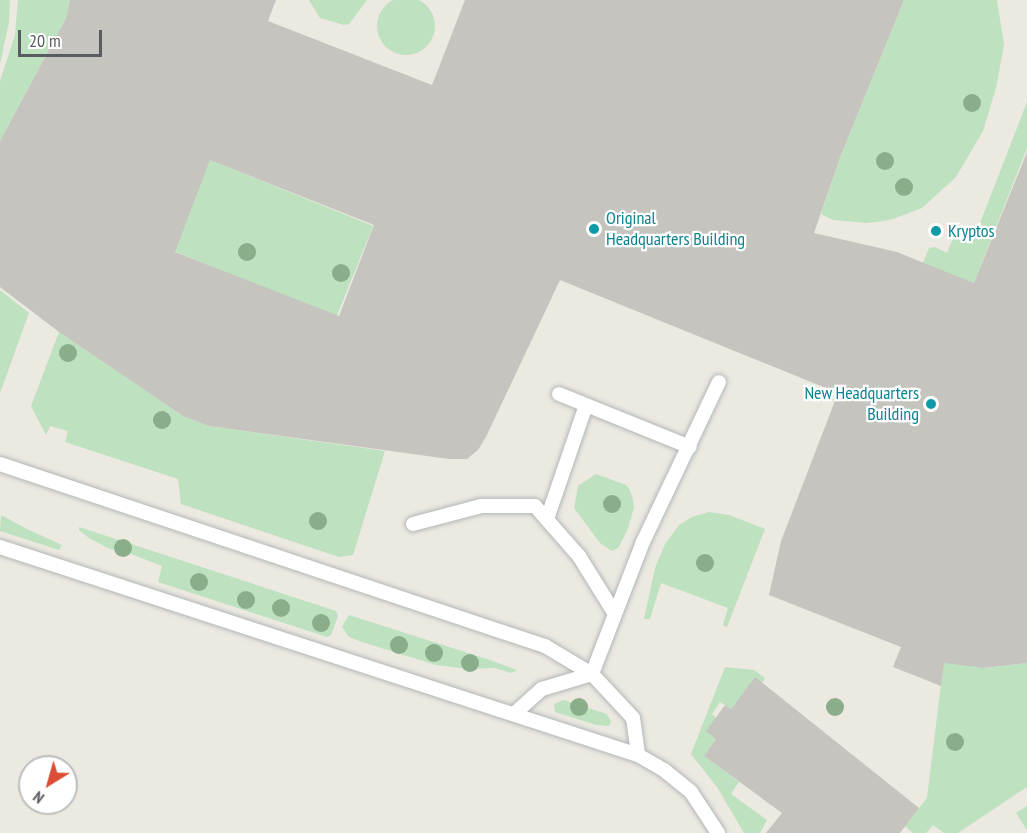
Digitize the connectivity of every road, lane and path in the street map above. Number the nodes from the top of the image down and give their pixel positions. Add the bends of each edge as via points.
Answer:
1 (719, 382) dead end
2 (560, 394) dead end
3 (586, 405) junction
4 (690, 447) junction
5 (0, 464) edge
6 (547, 519) junction
7 (413, 524) dead end
8 (0, 546) edge
9 (615, 614) junction
10 (592, 674) junction
11 (514, 714) junction
12 (638, 755) junction
13 (718, 833) edge

1 - 4 lane
2 - 3 lane
3 - 4 lane
3 - 6 lane
4 - 9 lane via 643,542
5 - 10 lane via 545,646
6 - 7 lane via 535,506 481,506
6 - 9 lane via 579,556
8 - 11 lane
9 - 10 lane
10 - 11 lane via 542,689
10 - 12 lane via 633,718
11 - 12 lane
12 - 13 lane via 691,792

